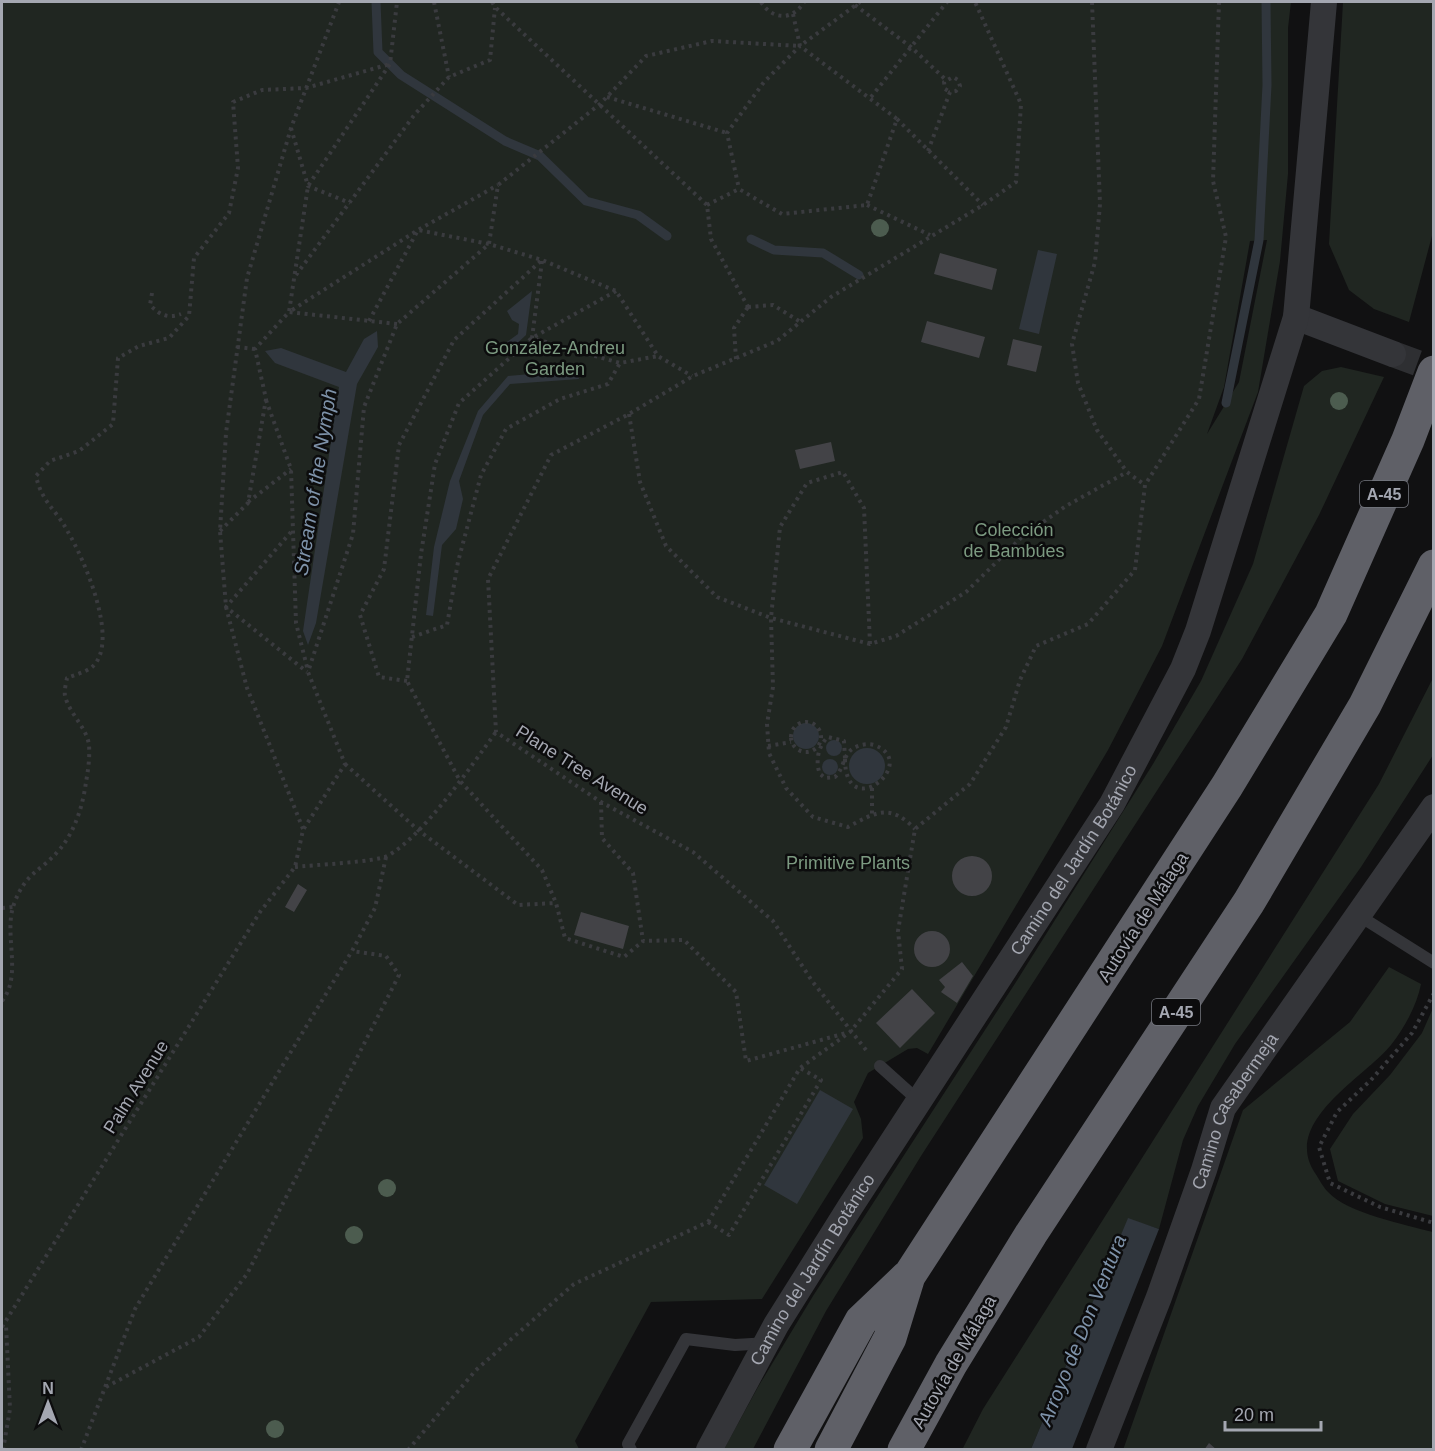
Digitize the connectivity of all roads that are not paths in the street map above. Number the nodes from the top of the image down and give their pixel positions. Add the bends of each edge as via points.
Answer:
1 (1324, 2) edge
2 (1296, 317) junction
3 (1393, 354) tunnel mouth
4 (1434, 372) edge
5 (1434, 566) edge
6 (1434, 807) edge
7 (1358, 915) junction
8 (1434, 963) edge
9 (880, 1066) dead end
10 (920, 1102) junction
11 (909, 1276) junction
12 (767, 1343) junction
13 (631, 1449) edge
14 (709, 1449) edge
15 (790, 1449) edge
16 (831, 1449) edge
17 (904, 1449) edge
18 (1098, 1449) edge

1 - 2 street, Camino del Jardín Botánico
2 - 3 street
2 - 10 street, Camino del Jardín Botánico via 1183,669 1112,804
4 - 11 highway, Autovía de Málaga / A-45 via 1331,614 1227,786
5 - 17 highway, Autovía de Málaga / A-45 via 1365,705 1249,902 1031,1234
6 - 7 street, Camino Casabermeja
7 - 8 lane
7 - 18 street, Camino Casabermeja via 1223,1108 1159,1297
9 - 10 lane
10 - 12 street, Camino del Jardín Botánico
11 - 15 highway via 861,1321
11 - 16 highway, Autovía de Málaga / A-45 via 890,1338
12 - 13 lane via 735,1345 687,1338 628,1444
12 - 14 street, Camino del Jardín Botánico

